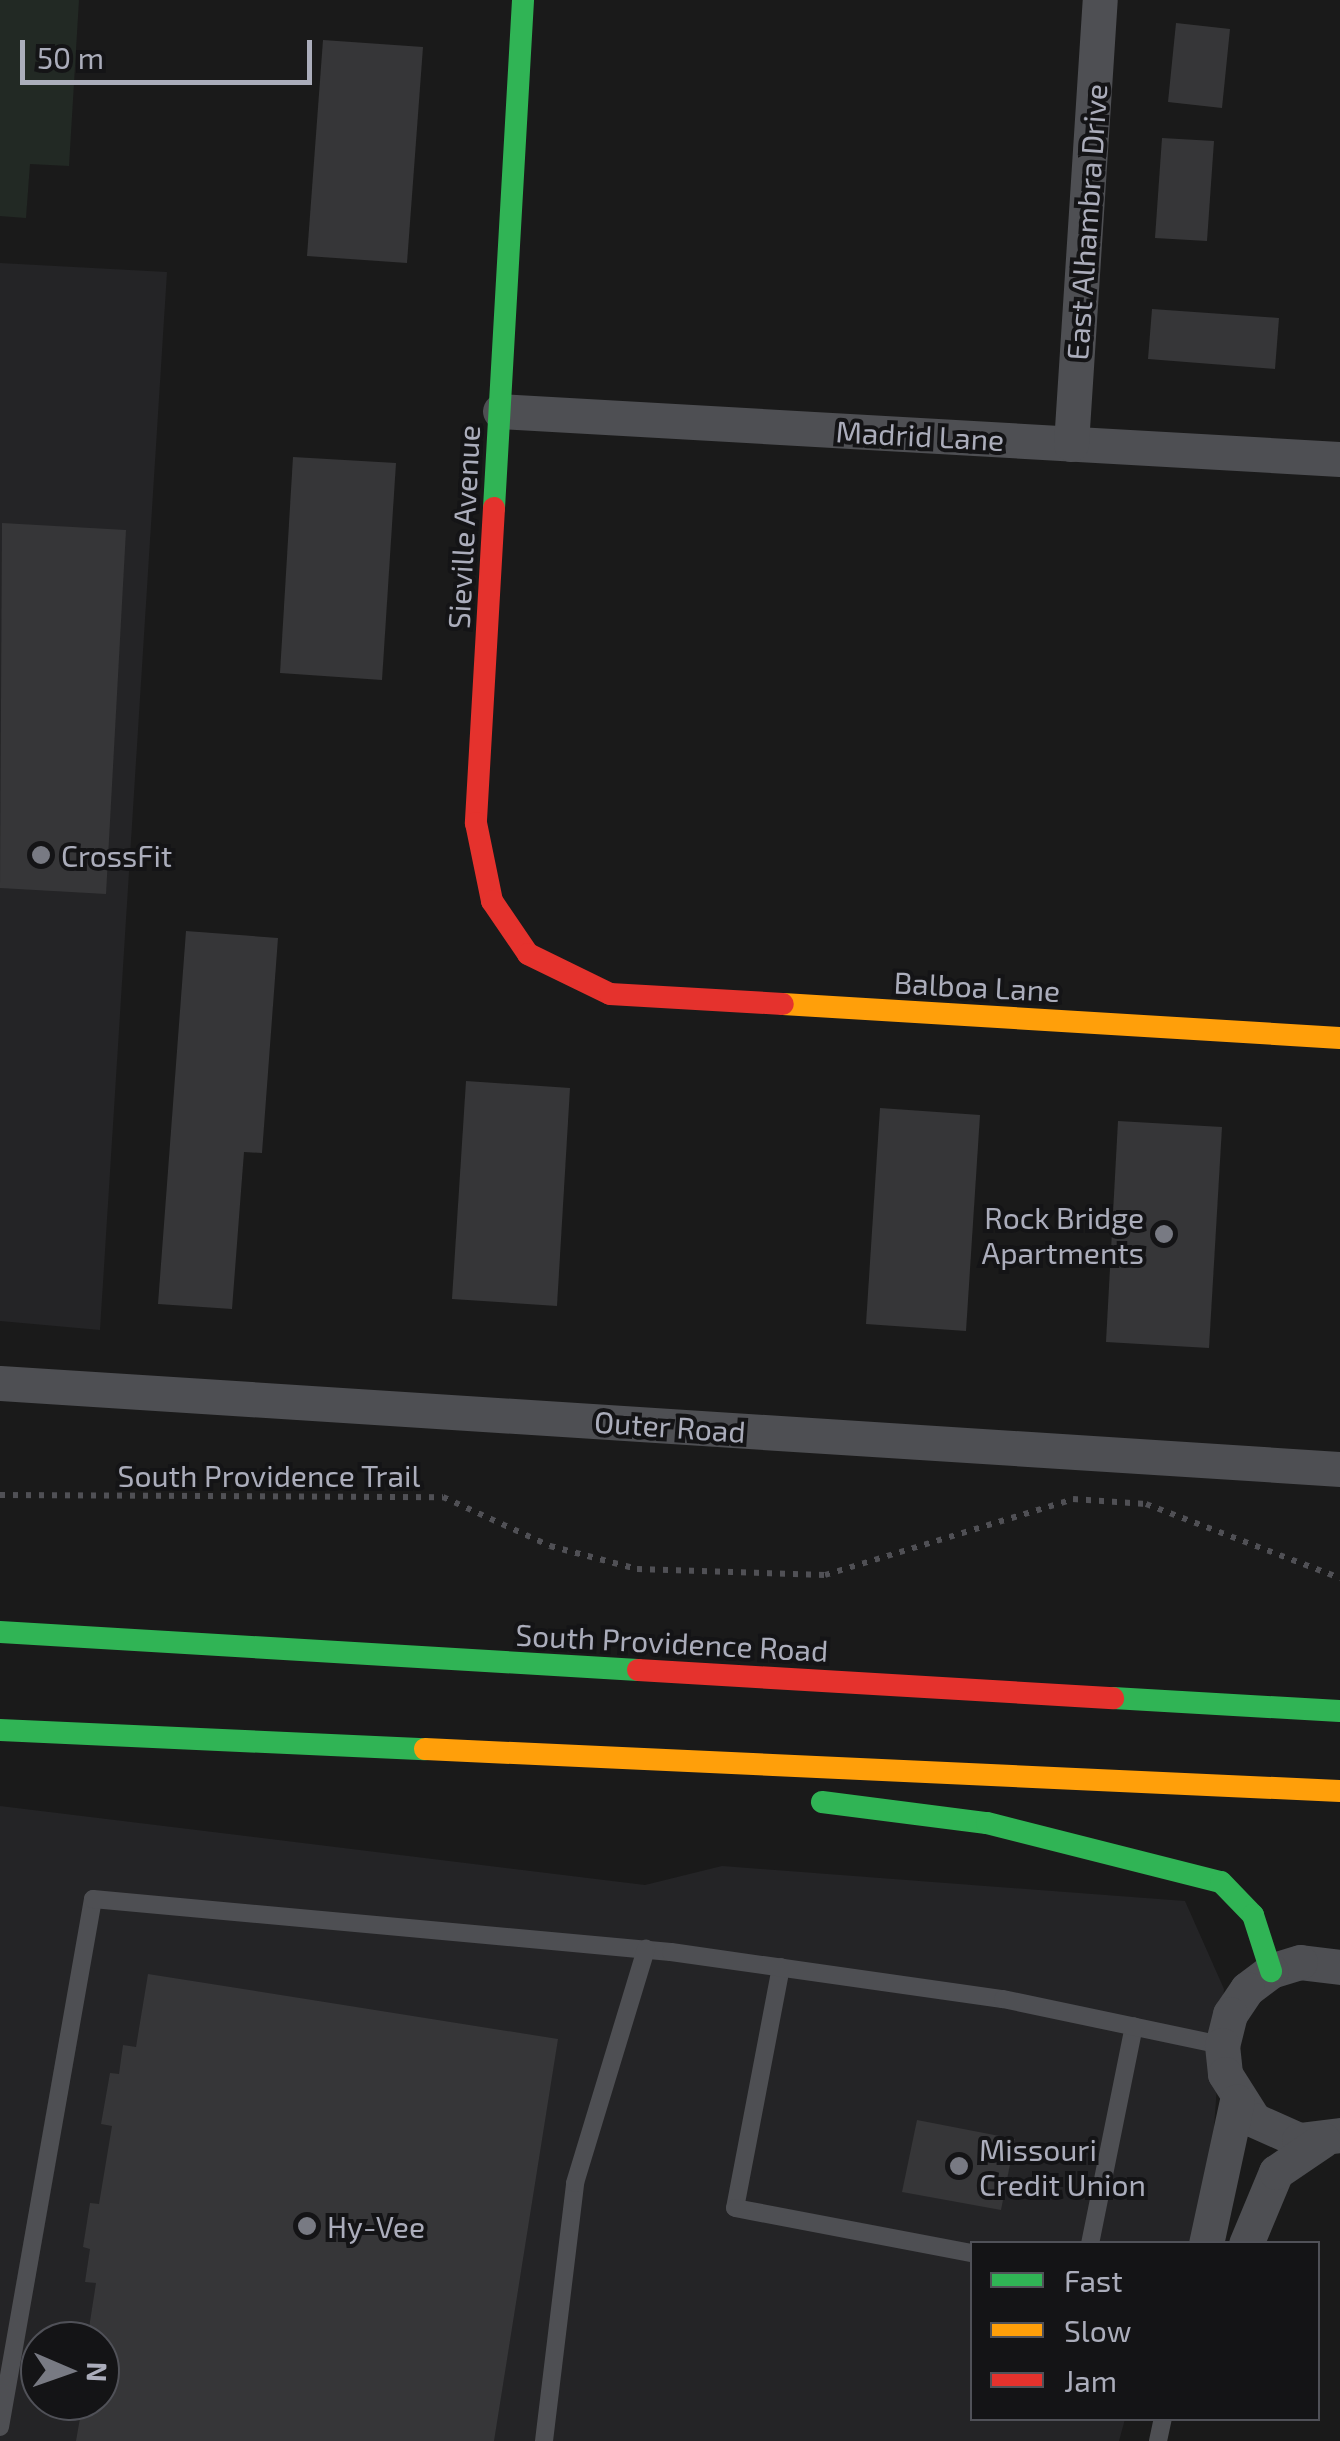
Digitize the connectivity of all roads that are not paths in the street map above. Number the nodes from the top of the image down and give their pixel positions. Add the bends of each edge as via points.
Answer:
1 (523, 0) edge
2 (1100, 0) edge
3 (500, 411) junction
4 (1071, 444) junction
5 (1340, 459) edge
6 (610, 994) joint
7 (1340, 1038) edge
8 (0, 1382) edge
9 (1340, 1469) edge
10 (0, 1632) edge
11 (1340, 1711) edge
12 (0, 1730) edge
13 (648, 1763) junction
14 (764, 1790) dead end
15 (1340, 1792) edge
16 (802, 1800) dead end
17 (646, 1950) junction
18 (781, 1967) junction
19 (1340, 1967) edge
20 (1271, 1971) junction
21 (1134, 2026) junction
22 (1222, 2045) junction
23 (1237, 2102) junction
24 (1332, 2138) edge
25 (1091, 2241) edge
26 (1207, 2241) edge
27 (1247, 2241) edge
28 (970, 2254) edge
29 (0, 2427) edge
30 (544, 2441) edge

1 - 3 main road, Sieville Avenue
2 - 4 street, East Alhambra Drive
3 - 4 street, Madrid Lane
3 - 6 main road, Sieville Avenue via 476,824 492,901 528,954
4 - 5 street, Madrid Lane
6 - 7 main road, Balboa Lane
8 - 9 street, Outer Road
10 - 11 main road, South Providence Road
12 - 13 main road
13 - 14 main road
13 - 15 main road
16 - 20 main road via 987,1823 1220,1882 1253,1915
17 - 18 lane
17 - 29 lane via 93,1899
17 - 30 lane via 576,2183
18 - 21 lane
18 - 28 lane via 735,2208
19 - 20 street via 1300,1962
20 - 22 street via 1230,2014
21 - 22 lane
21 - 25 lane
22 - 23 street
23 - 24 street via 1275,2133
23 - 26 street
24 - 27 street via 1276,2172

